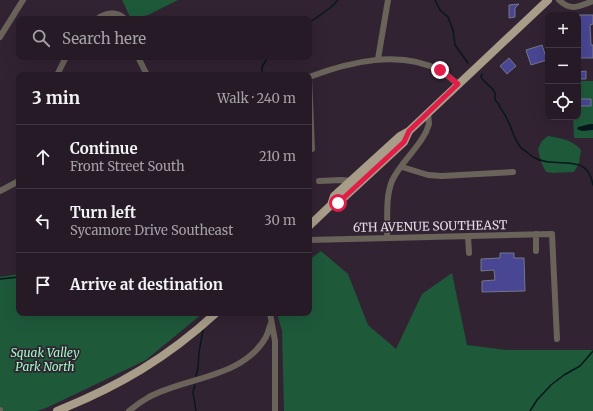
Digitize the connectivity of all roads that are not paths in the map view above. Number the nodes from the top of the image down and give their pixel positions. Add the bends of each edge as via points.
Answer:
1 (23, 0) edge
2 (388, 0) edge
3 (548, 0) edge
4 (559, 0) edge
5 (593, 1) edge
6 (102, 16) edge
7 (122, 16) edge
8 (0, 37) edge
9 (378, 59) junction
10 (64, 60) edge
11 (140, 60) edge
12 (58, 72) edge
13 (146, 72) edge
14 (312, 76) edge
15 (458, 84) junction
16 (428, 113) junction
17 (402, 167) junction
18 (369, 169) junction
19 (514, 172) dead end
20 (319, 181) dead end
21 (351, 181) junction
22 (16, 183) edge
23 (0, 191) edge
24 (331, 205) junction
25 (312, 223) edge
26 (536, 234) junction
27 (468, 236) junction
28 (387, 238) junction
29 (312, 240) edge
30 (536, 251) dead end
31 (468, 253) dead end
32 (213, 316) edge
33 (270, 316) edge
34 (271, 323) junction
35 (557, 339) dead end
36 (57, 411) edge
37 (129, 411) edge
38 (275, 411) edge

1 - 8 street
2 - 9 street
3 - 15 main road
4 - 5 street via 570,10
6 - 7 street via 113,13
9 - 14 street via 330,69
9 - 15 street via 408,61 431,67 446,74
10 - 12 street
11 - 13 street
15 - 16 main road
16 - 17 street via 429,124 426,132
16 - 18 main road via 400,136
17 - 19 street via 436,176
17 - 28 street via 390,188
18 - 21 main road
18 - 24 main road via 338,203
20 - 21 street
21 - 24 main road via 334,196
22 - 23 street
24 - 25 main road
26 - 27 street, 6TH AVENUE SOUTHEAST
26 - 30 street
26 - 35 street, 6TH AVENUE SOUTHEAST via 552,234
27 - 28 street, 6TH AVENUE SOUTHEAST
27 - 31 street
28 - 29 street, 6TH AVENUE SOUTHEAST
32 - 36 main road via 191,335 143,369
33 - 34 street
34 - 37 street via 261,344 244,360 221,372 149,397
34 - 38 street via 275,342

